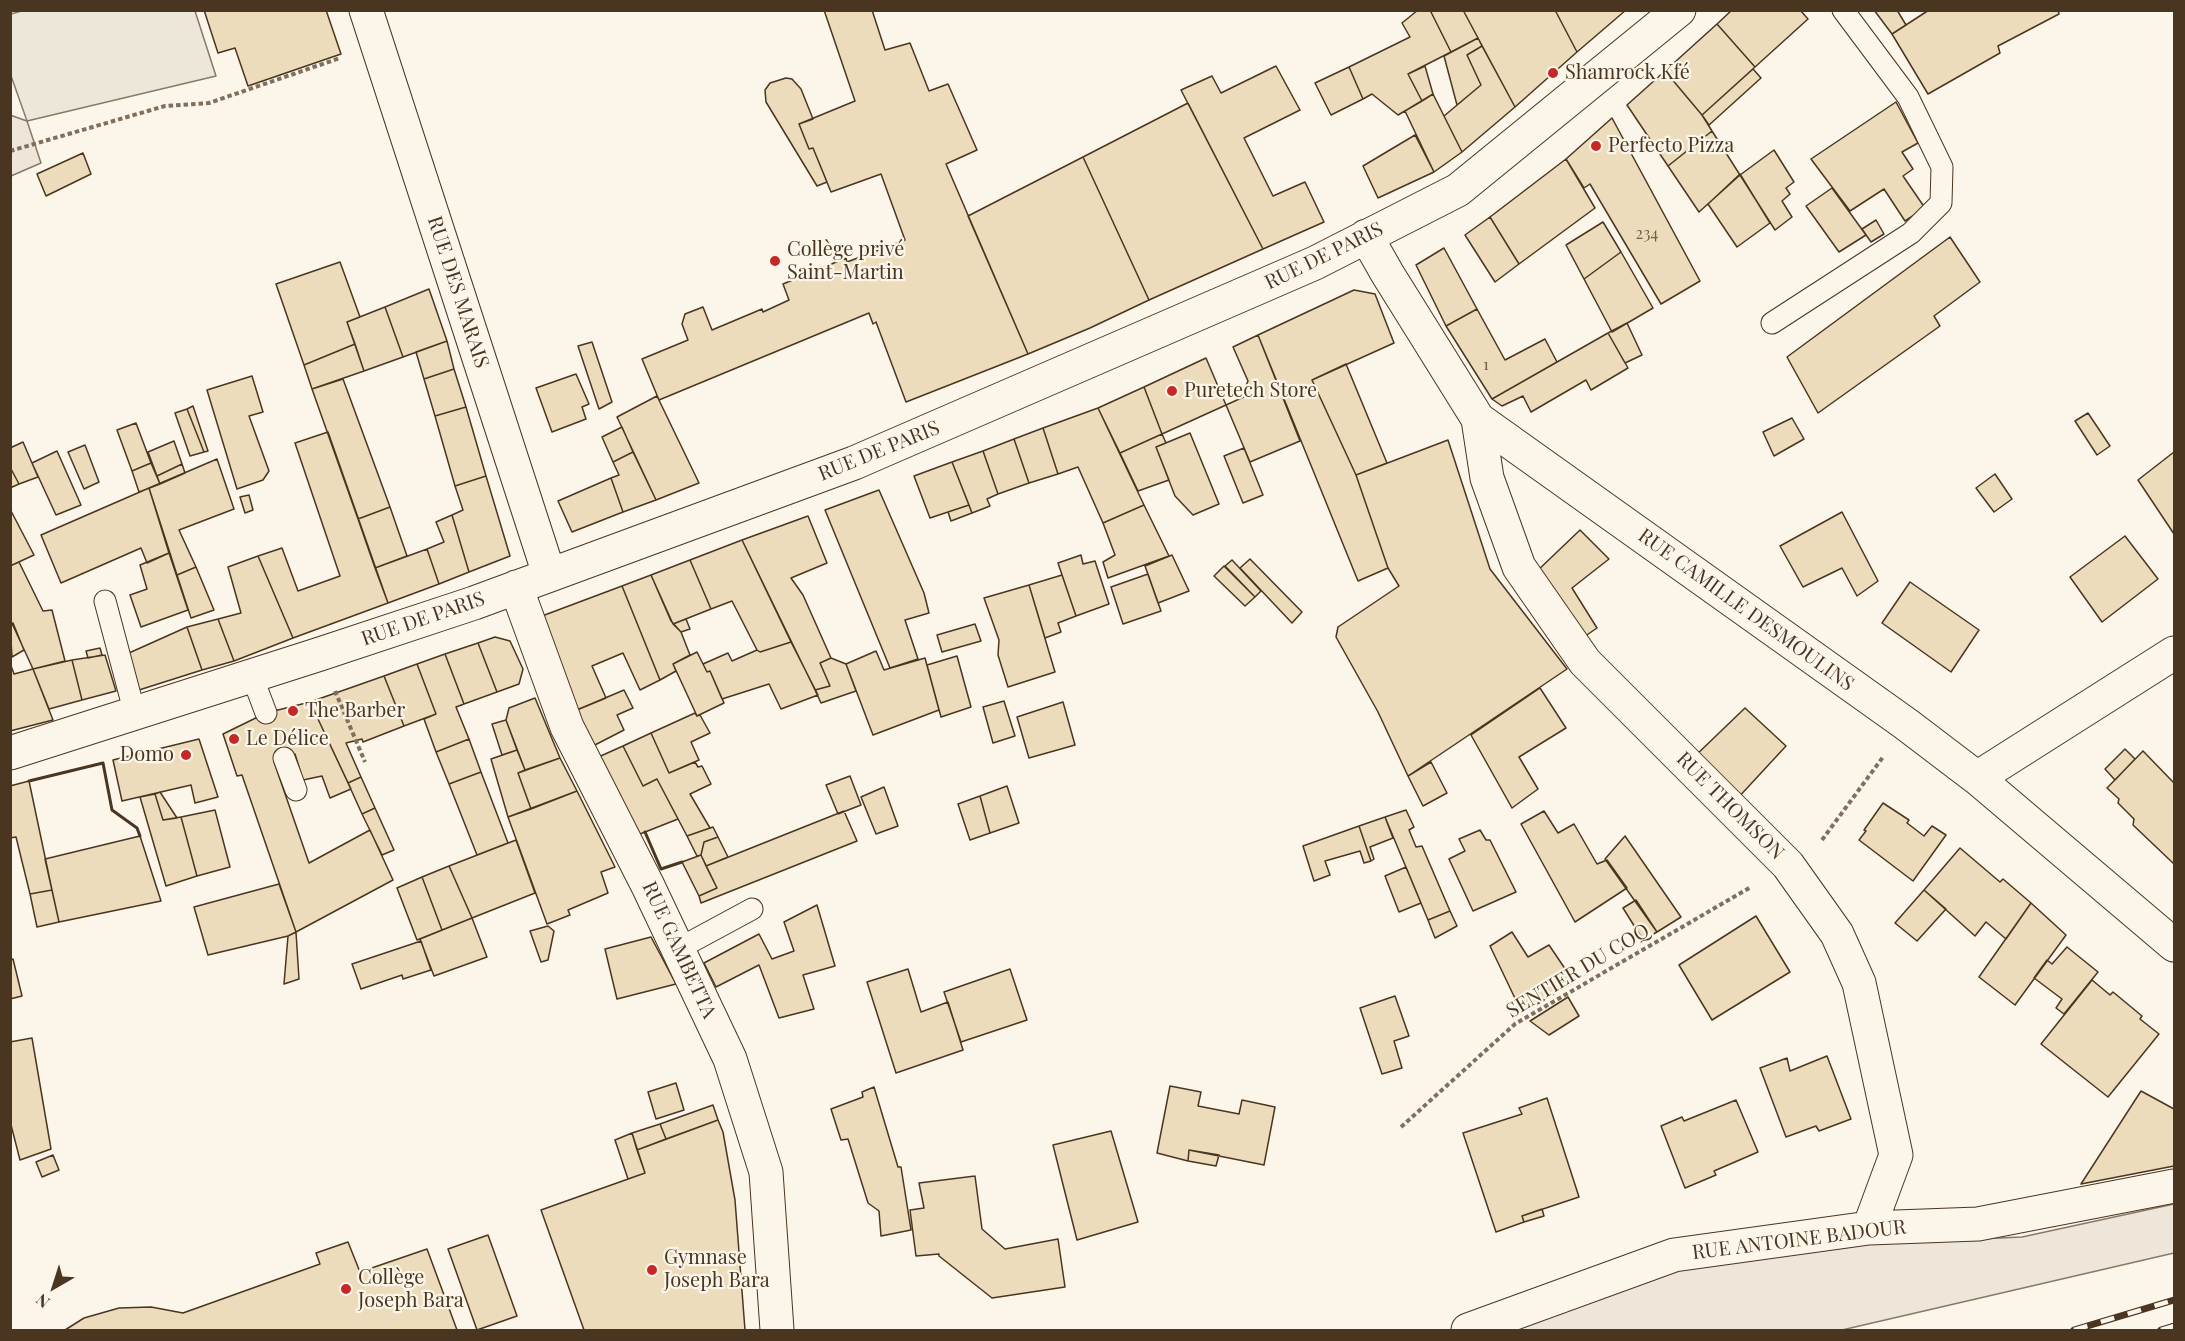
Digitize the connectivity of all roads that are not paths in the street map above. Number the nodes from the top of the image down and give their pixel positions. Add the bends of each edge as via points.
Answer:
1 (366, 10) edge
2 (1679, 10) edge
3 (1843, 10) edge
4 (1366, 236) junction
5 (1772, 323) dead end
6 (1478, 419) junction
7 (549, 574) junction
8 (516, 587) junction
9 (105, 601) dead end
10 (2175, 653) edge
11 (252, 676) junction
12 (266, 713) dead end
13 (135, 714) junction
14 (10, 753) edge
15 (284, 758) dead end
16 (1977, 778) junction
17 (296, 790) dead end
18 (752, 909) dead end
19 (2175, 945) edge
20 (678, 949) junction
21 (2175, 1186) edge
22 (1869, 1228) junction
23 (777, 1330) edge
24 (1468, 1330) edge

1 - 7 street, RUE DES MARAIS
2 - 4 street, RUE DE PARIS via 1458,190
3 - 5 lane via 1908,97 1942,167 1941,203 1911,233
4 - 6 street, RUE CAMILLE DESMOULINS
4 - 7 street, RUE DE PARIS via 1316,263 854,463
6 - 16 street, RUE CAMILLE DESMOULINS
6 - 22 street, RUE THOMSON via 1487,478 1519,567 1585,662 1793,870 1837,934 1859,983 1896,1155
7 - 8 street, RUE DE PARIS
8 - 11 street, RUE DE PARIS
8 - 20 street, RUE GAMBETTA via 567,727
9 - 13 lane
10 - 16 street
11 - 12 lane
11 - 13 street, RUE DE PARIS
13 - 14 street, RUE DE PARIS
15 - 17 lane
16 - 19 street, RUE CAMILLE DESMOULINS
18 - 20 lane
20 - 23 street, RUE GAMBETTA via 730,1059 766,1172
21 - 22 street, RUE ANTOINE BADOUR via 1978,1224
22 - 24 street, RUE ANTOINE BADOUR via 1674,1256

